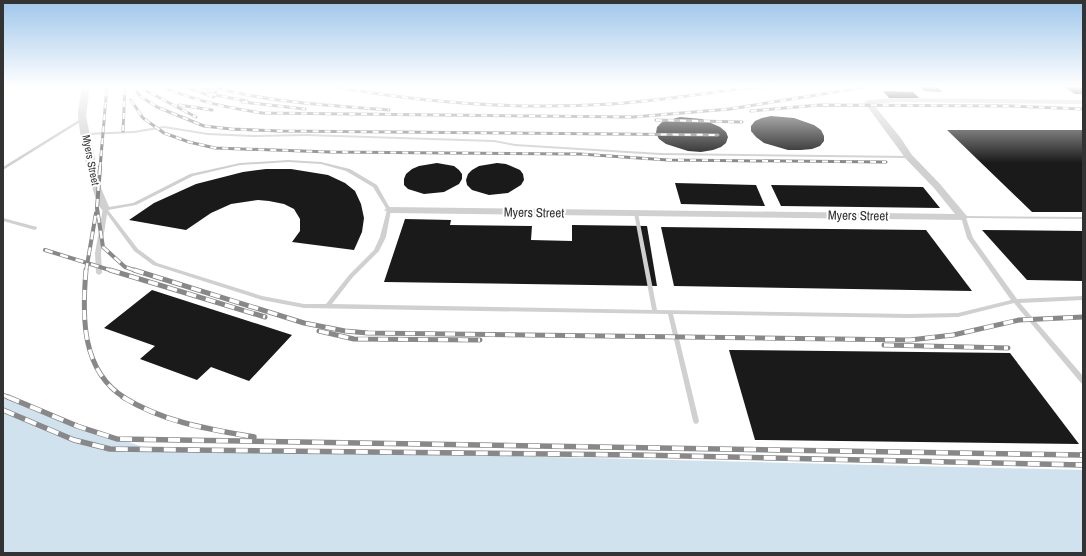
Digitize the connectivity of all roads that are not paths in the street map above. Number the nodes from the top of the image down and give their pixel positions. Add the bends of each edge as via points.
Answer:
1 (84, 112) edge
2 (875, 112) edge
3 (83, 119) junction
4 (86, 134) junction
5 (909, 157) junction
6 (3, 170) edge
7 (105, 209) junction
8 (389, 210) junction
9 (636, 213) junction
10 (963, 217) junction
11 (1083, 218) edge
12 (3, 219) edge
13 (35, 228) dead end
14 (99, 273) dead end
15 (1083, 298) edge
16 (1015, 301) junction
17 (327, 307) junction
18 (655, 312) junction
19 (670, 312) junction
20 (1083, 381) edge
21 (696, 421) dead end

1 - 3 street, Myers Street
2 - 5 street via 898,139
3 - 4 street, Myers Street
3 - 6 lane
4 - 5 lane via 134,132 164,127 208,134 306,134 494,141 515,146 660,154
4 - 7 street, Myers Street via 96,188
5 - 10 street via 938,186
7 - 8 lane via 134,204 192,175 240,164 288,161 321,163 348,170 375,186
7 - 14 lane via 98,253
7 - 17 lane via 136,250 155,264 262,298 304,306
8 - 9 street, Myers Street
8 - 17 lane via 383,237 376,251 351,276
9 - 10 street, Myers Street
9 - 18 lane
10 - 11 lane
10 - 16 lane via 970,238
12 - 13 lane
15 - 16 lane
16 - 19 lane via 944,316
16 - 20 lane
17 - 18 lane
18 - 19 lane
19 - 21 lane

